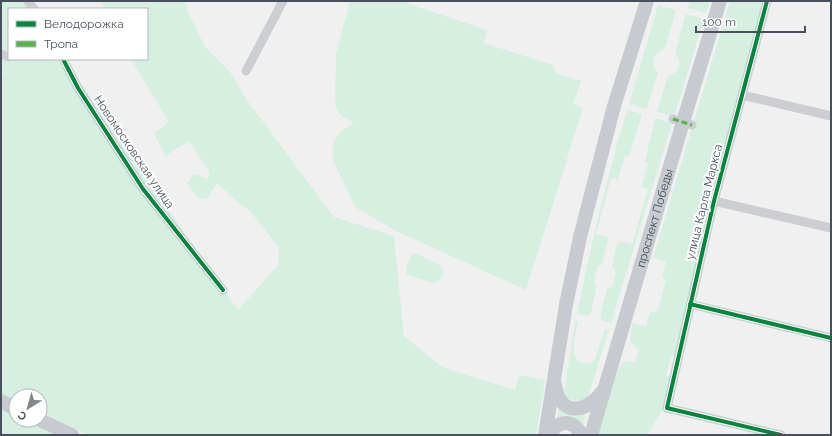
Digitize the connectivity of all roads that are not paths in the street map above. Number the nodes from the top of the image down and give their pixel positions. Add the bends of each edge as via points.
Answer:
1 (284, 1) edge
2 (647, 1) edge
3 (720, 1) edge
4 (767, 1) edge
5 (64, 60) edge
6 (246, 71) dead end
7 (742, 95) junction
8 (831, 116) edge
9 (714, 201) junction
10 (831, 228) edge
11 (223, 290) dead end
12 (690, 304) junction
13 (831, 338) edge
14 (554, 377) junction
15 (605, 388) junction
16 (48, 424) edge
17 (72, 435) edge
18 (546, 435) edge
19 (582, 435) edge
20 (591, 435) edge
21 (780, 435) edge

1 - 6 street
2 - 14 main road via 614,106 580,237
3 - 15 main road, проспект Победы
4 - 7 street, улица Карла Маркса
5 - 11 street, Новомосковская улица via 78,88 143,189
7 - 8 street
7 - 9 street, улица Карла Маркса
9 - 10 street
9 - 12 street, улица Карла Маркса
12 - 13 street
12 - 21 street, улица Карла Маркса via 667,408
14 - 15 main road via 560,400 571,407 586,407
14 - 18 main road
15 - 20 main road, проспект Победы
16 - 17 main road
18 - 19 main road via 558,425 567,423 577,427

